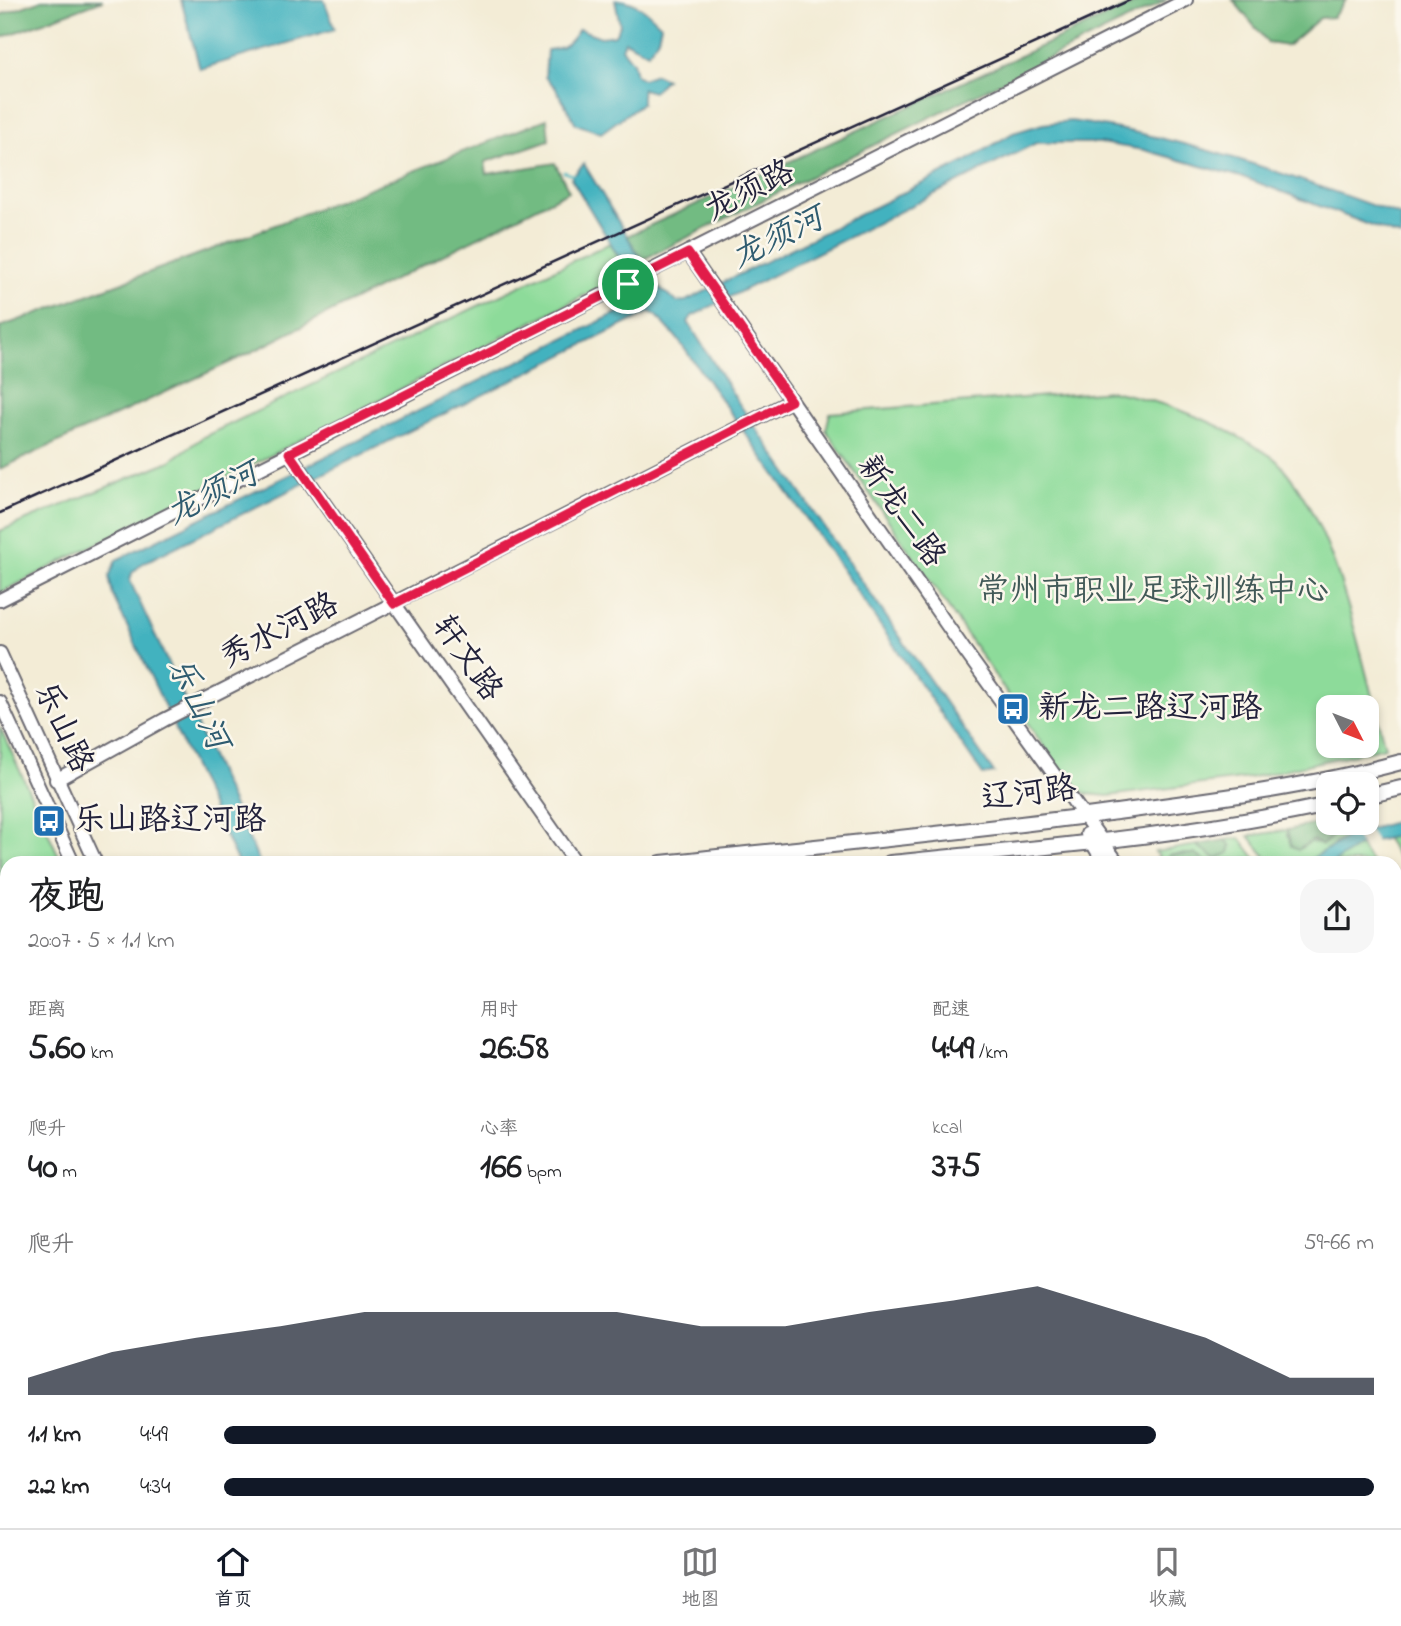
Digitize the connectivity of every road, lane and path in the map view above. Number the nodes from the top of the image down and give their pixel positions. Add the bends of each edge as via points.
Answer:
1 (1186, 0) edge
2 (688, 253) junction
3 (791, 401) junction
4 (289, 453) junction
5 (0, 600) edge
6 (394, 604) junction
7 (0, 653) edge
8 (0, 702) edge
9 (1401, 762) edge
10 (56, 780) junction
11 (1401, 788) edge
12 (1379, 793) edge
13 (1316, 807) edge
14 (1082, 817) junction
15 (1096, 841) junction
16 (70, 856) edge
17 (93, 856) edge
18 (571, 856) edge
19 (725, 856) edge
20 (956, 856) edge
21 (1101, 856) edge
22 (1111, 856) edge

1 - 2 street, 龙须路
2 - 3 street, 新龙二路
2 - 4 street, 龙须路
3 - 6 street, 秀水河路
3 - 14 street, 新龙二路
4 - 5 street, 龙须路
4 - 6 street, 轩文路
6 - 10 street, 秀水河路 via 163,720
6 - 18 street, 轩文路
7 - 10 street, 乐山路
8 - 16 street, 乐山路
9 - 14 main road, 辽河路 via 1305,786
10 - 17 street, 乐山路
11 - 12 main road
13 - 15 main road, 辽河路
14 - 15 street, 新龙二路
14 - 19 main road, 辽河路
15 - 20 main road, 辽河路
15 - 21 street
15 - 22 street

